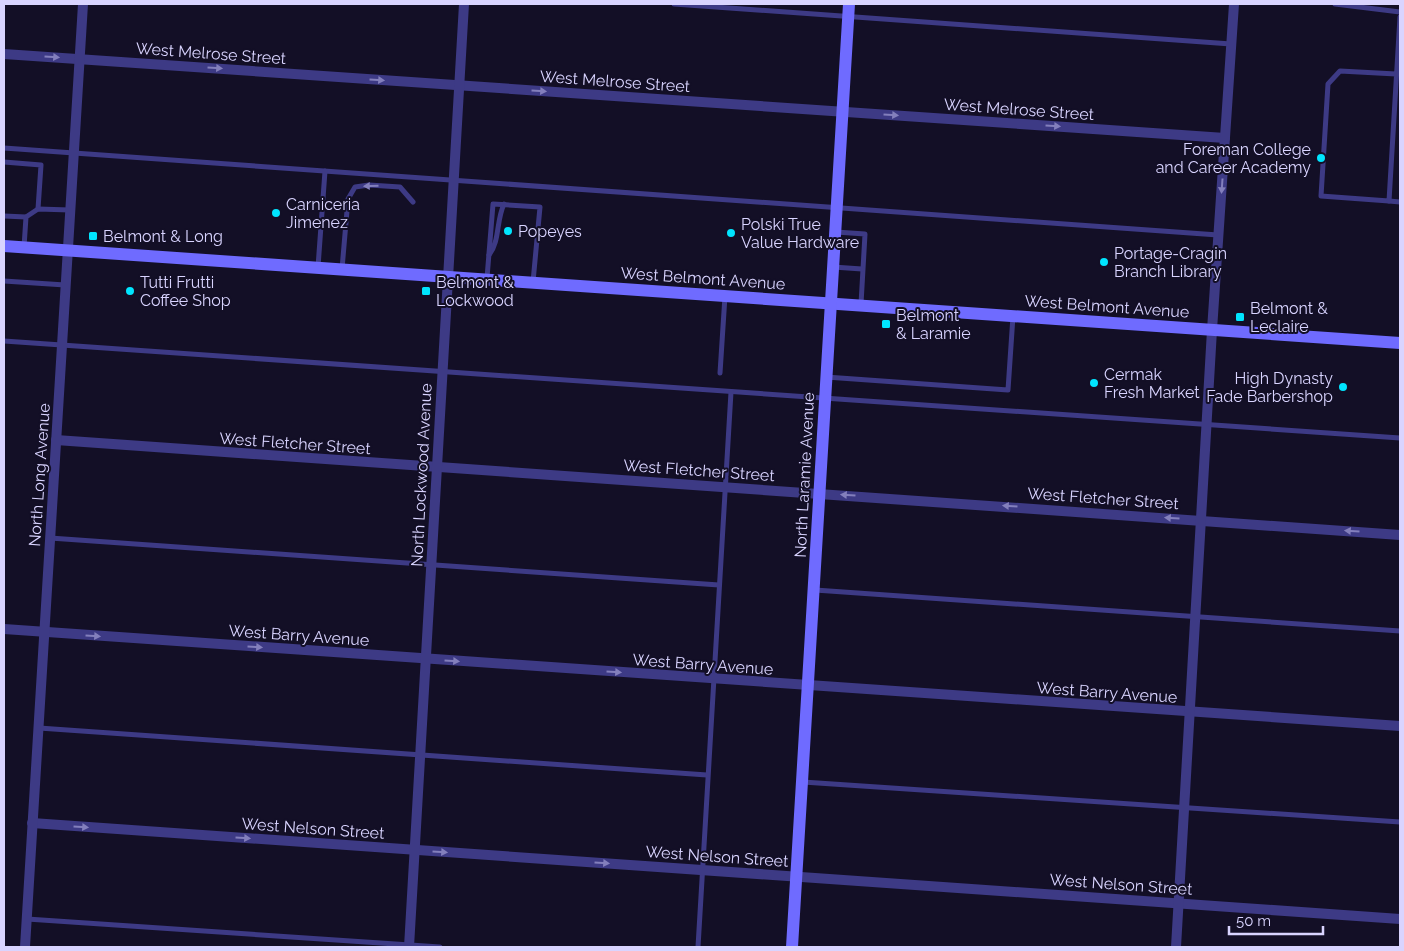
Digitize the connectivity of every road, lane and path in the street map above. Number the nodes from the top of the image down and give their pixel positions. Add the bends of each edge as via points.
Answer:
1 (82, 4) edge
2 (464, 4) edge
3 (674, 4) edge
4 (1234, 4) edge
5 (1335, 4) edge
6 (849, 10) edge
7 (1400, 12) edge
8 (1400, 17) edge
9 (1231, 44) junction
10 (4, 54) edge
11 (79, 59) junction
12 (1396, 74) junction
13 (458, 85) junction
14 (842, 112) junction
15 (1225, 138) junction
16 (4, 148) edge
17 (73, 153) junction
18 (4, 162) edge
19 (325, 172) junction
20 (452, 180) junction
21 (1389, 201) junction
22 (413, 202) dead end
23 (1400, 202) edge
24 (504, 204) junction
25 (836, 208) junction
26 (38, 209) junction
27 (70, 210) junction
28 (4, 216) edge
29 (26, 217) junction
30 (835, 232) junction
31 (1219, 235) junction
32 (4, 246) edge
33 (24, 247) junction
34 (68, 250) junction
35 (488, 256) junction
36 (833, 267) junction
37 (318, 268) junction
38 (342, 269) junction
39 (862, 269) junction
40 (448, 276) junction
41 (486, 279) junction
42 (4, 281) edge
43 (533, 282) junction
44 (65, 285) junction
45 (725, 296) junction
46 (831, 303) junction
47 (861, 305) junction
48 (1013, 316) junction
49 (1212, 330) junction
50 (4, 341) edge
51 (1400, 343) edge
52 (62, 345) junction
53 (442, 372) junction
54 (720, 373) dead end
55 (826, 377) junction
56 (731, 392) junction
57 (825, 399) junction
58 (1206, 425) junction
59 (1400, 438) edge
60 (56, 440) junction
61 (437, 469) junction
62 (725, 487) junction
63 (820, 493) junction
64 (1201, 520) junction
65 (1400, 535) edge
66 (50, 538) junction
67 (431, 564) junction
68 (719, 585) junction
69 (814, 590) junction
70 (1195, 616) junction
71 (4, 629) edge
72 (1400, 631) edge
73 (44, 632) junction
74 (426, 660) junction
75 (713, 679) junction
76 (808, 686) junction
77 (1189, 712) junction
78 (1400, 726) edge
79 (38, 728) junction
80 (420, 754) junction
81 (707, 775) junction
82 (802, 782) junction
83 (1184, 808) junction
84 (1400, 822) edge
85 (32, 823) junction
86 (414, 850) junction
87 (702, 869) junction
88 (796, 876) junction
89 (1179, 903) junction
90 (27, 918) junction
91 (1400, 918) edge
92 (409, 946) edge
93 (25, 947) edge
94 (440, 947) edge
95 (698, 947) edge
96 (792, 947) edge
97 (1176, 947) edge

1 - 11 street, North Long Avenue
2 - 13 street, North Lockwood Avenue
3 - 6 lane
4 - 9 street
5 - 7 lane
6 - 9 lane
6 - 14 main road, North Laramie Avenue
8 - 12 lane
9 - 15 street
10 -> 11 street, West Melrose Street
11 -> 13 street, West Melrose Street
11 - 17 street, North Long Avenue
12 - 21 lane
12 - 21 lane via 1340,71 1328,84 1321,196
13 -> 14 street, West Melrose Street
13 - 20 street, North Lockwood Avenue
14 -> 15 street, West Melrose Street
14 - 25 main road, North Laramie Avenue
15 -> 31 street
16 - 17 lane
17 - 19 lane
17 - 27 street, North Long Avenue
18 - 26 lane via 41,166
19 - 20 lane
19 - 37 lane
20 - 25 lane
20 - 40 street, North Lockwood Avenue
21 - 23 lane
22 -> 38 lane via 400,187 355,187 348,199
24 - 35 lane via 498,217 495,247
24 - 35 lane via 493,204
24 - 43 lane via 540,208
25 - 30 main road, North Laramie Avenue
25 - 31 lane
26 - 27 lane
26 - 29 lane
27 - 34 street, North Long Avenue
28 - 29 lane
29 - 33 lane
30 - 36 main road, North Laramie Avenue
30 - 39 lane via 865,234
31 - 49 street
32 - 33 main road, West Belmont Avenue
33 - 34 main road, West Belmont Avenue
34 - 37 main road, West Belmont Avenue
34 - 44 street, North Long Avenue
35 - 41 lane
36 - 39 lane
36 - 46 main road, North Laramie Avenue
37 - 38 main road, West Belmont Avenue
38 - 40 main road, West Belmont Avenue
39 - 47 lane
40 - 41 main road, West Belmont Avenue
40 - 53 street, North Lockwood Avenue
41 - 43 main road, West Belmont Avenue
42 - 44 lane
43 - 45 main road, West Belmont Avenue
44 - 52 street, North Long Avenue
45 - 46 main road, West Belmont Avenue
45 - 54 lane
46 - 47 main road, West Belmont Avenue
46 - 55 main road, North Laramie Avenue
47 - 48 main road, West Belmont Avenue
48 - 49 main road, West Belmont Avenue
48 - 55 lane via 1008,390
49 - 51 main road, West Belmont Avenue
49 - 58 street
50 - 52 lane
52 - 53 lane
52 - 60 street, North Long Avenue
53 - 56 lane
53 - 61 street, North Lockwood Avenue
55 - 57 main road, North Laramie Avenue
56 - 57 lane
56 - 62 lane
57 - 58 lane
57 - 63 main road, North Laramie Avenue
58 - 59 lane
58 - 64 street
60 - 61 street, West Fletcher Street
60 - 66 street, North Long Avenue
61 - 62 street, West Fletcher Street
61 - 67 street, North Lockwood Avenue
62 - 63 street, West Fletcher Street
62 - 68 lane
64 -> 63 street, West Fletcher Street
63 - 69 main road, North Laramie Avenue
65 -> 64 street, West Fletcher Street
64 - 70 street
66 - 67 lane
66 - 73 street, North Long Avenue
67 - 68 lane
67 - 74 street, North Lockwood Avenue
68 - 75 lane
69 - 70 lane
69 - 76 main road, North Laramie Avenue
70 - 72 lane
70 - 77 street
71 - 73 street, West Barry Avenue
73 -> 74 street, West Barry Avenue
73 - 79 street, North Long Avenue
74 -> 75 street, West Barry Avenue
74 - 80 street, North Lockwood Avenue
75 - 76 street, West Barry Avenue
75 - 81 lane
76 - 77 street, West Barry Avenue
76 - 82 main road, North Laramie Avenue
77 - 78 street, West Barry Avenue
77 - 83 street
79 - 80 lane
79 - 85 street, North Long Avenue
80 - 81 lane
80 - 86 street, North Lockwood Avenue
81 - 87 lane
82 - 83 lane
82 - 88 main road, North Laramie Avenue
83 - 84 lane
83 - 89 street
85 -> 86 street, West Nelson Street
85 - 90 street, North Long Avenue
86 -> 87 street, West Nelson Street
86 - 92 street, North Lockwood Avenue
87 - 88 street, West Nelson Street
87 - 95 lane
88 - 89 street, West Nelson Street
88 - 96 main road, North Laramie Avenue
89 - 91 street, West Nelson Street
89 - 97 street
90 - 92 lane
90 - 93 street, North Long Avenue
92 - 94 lane

